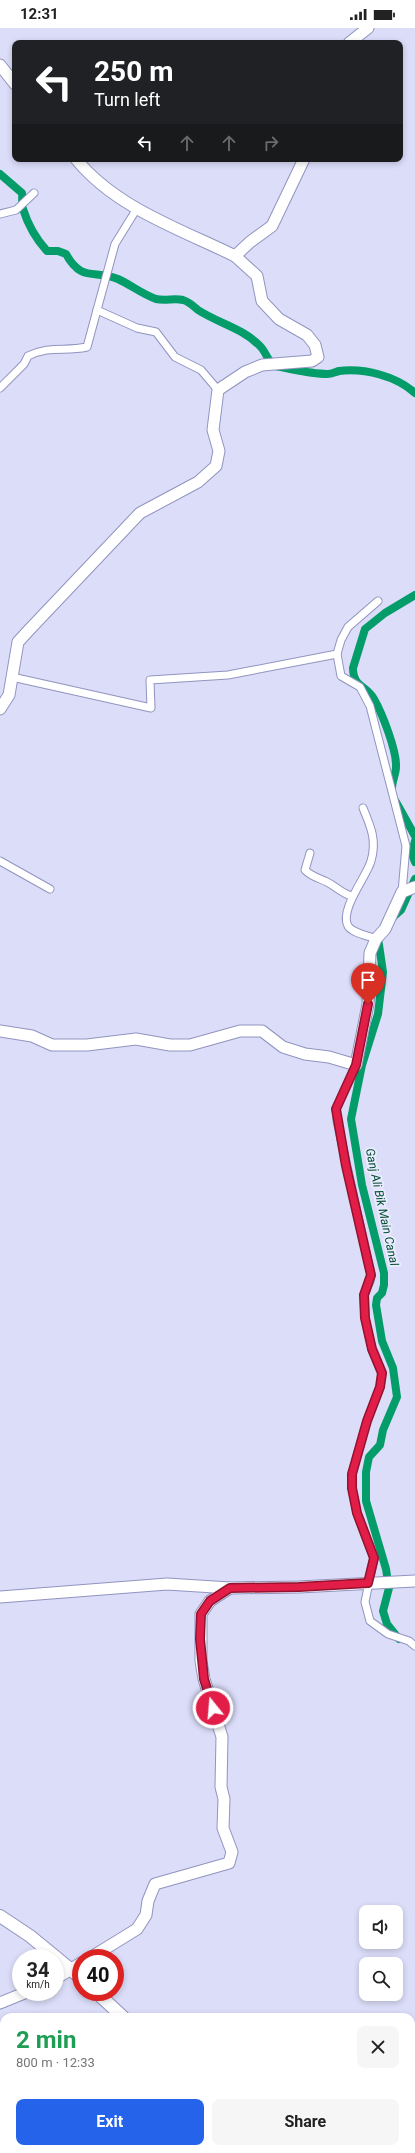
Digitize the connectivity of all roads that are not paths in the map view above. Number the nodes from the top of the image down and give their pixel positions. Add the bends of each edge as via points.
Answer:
1 (368, 28) edge
2 (353, 40) edge
3 (0, 65) edge
4 (12, 80) edge
5 (78, 162) edge
6 (303, 162) edge
7 (34, 193) dead end
8 (136, 210) junction
9 (0, 214) edge
10 (235, 256) junction
11 (97, 310) junction
12 (0, 388) edge
13 (218, 390) junction
14 (378, 601) dead end
15 (337, 654) junction
16 (12, 677) junction
17 (0, 709) edge
18 (363, 808) dead end
19 (310, 853) dead end
20 (0, 861) edge
21 (415, 887) edge
22 (50, 889) dead end
23 (402, 892) junction
24 (352, 896) junction
25 (376, 939) junction
26 (0, 1031) edge
27 (356, 1065) junction
28 (415, 1581) edge
29 (368, 1583) junction
30 (230, 1588) junction
31 (0, 1597) edge
32 (415, 1646) edge
33 (0, 1916) edge
34 (105, 1949) edge
35 (72, 1963) edge
36 (12, 1998) edge
37 (106, 2001) edge
38 (0, 2003) edge
39 (119, 2013) edge

1 - 2 street
3 - 4 street
5 - 8 street via 86,172
6 - 10 street via 272,226
7 - 9 street via 16,210
8 - 10 street
8 - 11 street via 115,244
10 - 13 street via 257,276 262,301 279,319 307,335 315,345 318,357 312,362 262,365
11 - 12 street via 87,347 74,350 53,348 28,356 24,364
11 - 13 street via 137,328 156,332 175,357 201,370
13 - 16 street via 213,430 219,451 216,466 198,482 140,513 127,526 18,642
14 - 15 street via 348,627
15 - 16 street via 228,675 150,680 151,708
15 - 23 street via 341,676 360,687 370,706 406,846
16 - 17 street via 9,695
18 - 24 street via 374,833 374,844 371,862
19 - 24 street via 305,870 344,894
20 - 22 street
21 - 23 street
23 - 25 street via 385,929
24 - 25 street via 348,926
25 - 27 street via 370,953 368,1004
26 - 27 street via 32,1036 52,1044 87,1045 136,1039 170,1045 190,1045 240,1031 262,1030 283,1047
27 - 29 street via 336,1109 371,1275 364,1295 365,1318 372,1349 382,1373 380,1387 352,1474 357,1513 374,1558
28 - 29 street
29 - 30 street
29 - 32 street via 365,1602 370,1621 388,1634 409,1641
30 - 31 street via 167,1584
30 - 34 street via 210,1601 201,1614 200,1639 204,1679 222,1737 223,1828 232,1852 229,1863 155,1884 146,1914 137,1930
33 - 35 main road
36 - 38 street
37 - 39 main road

